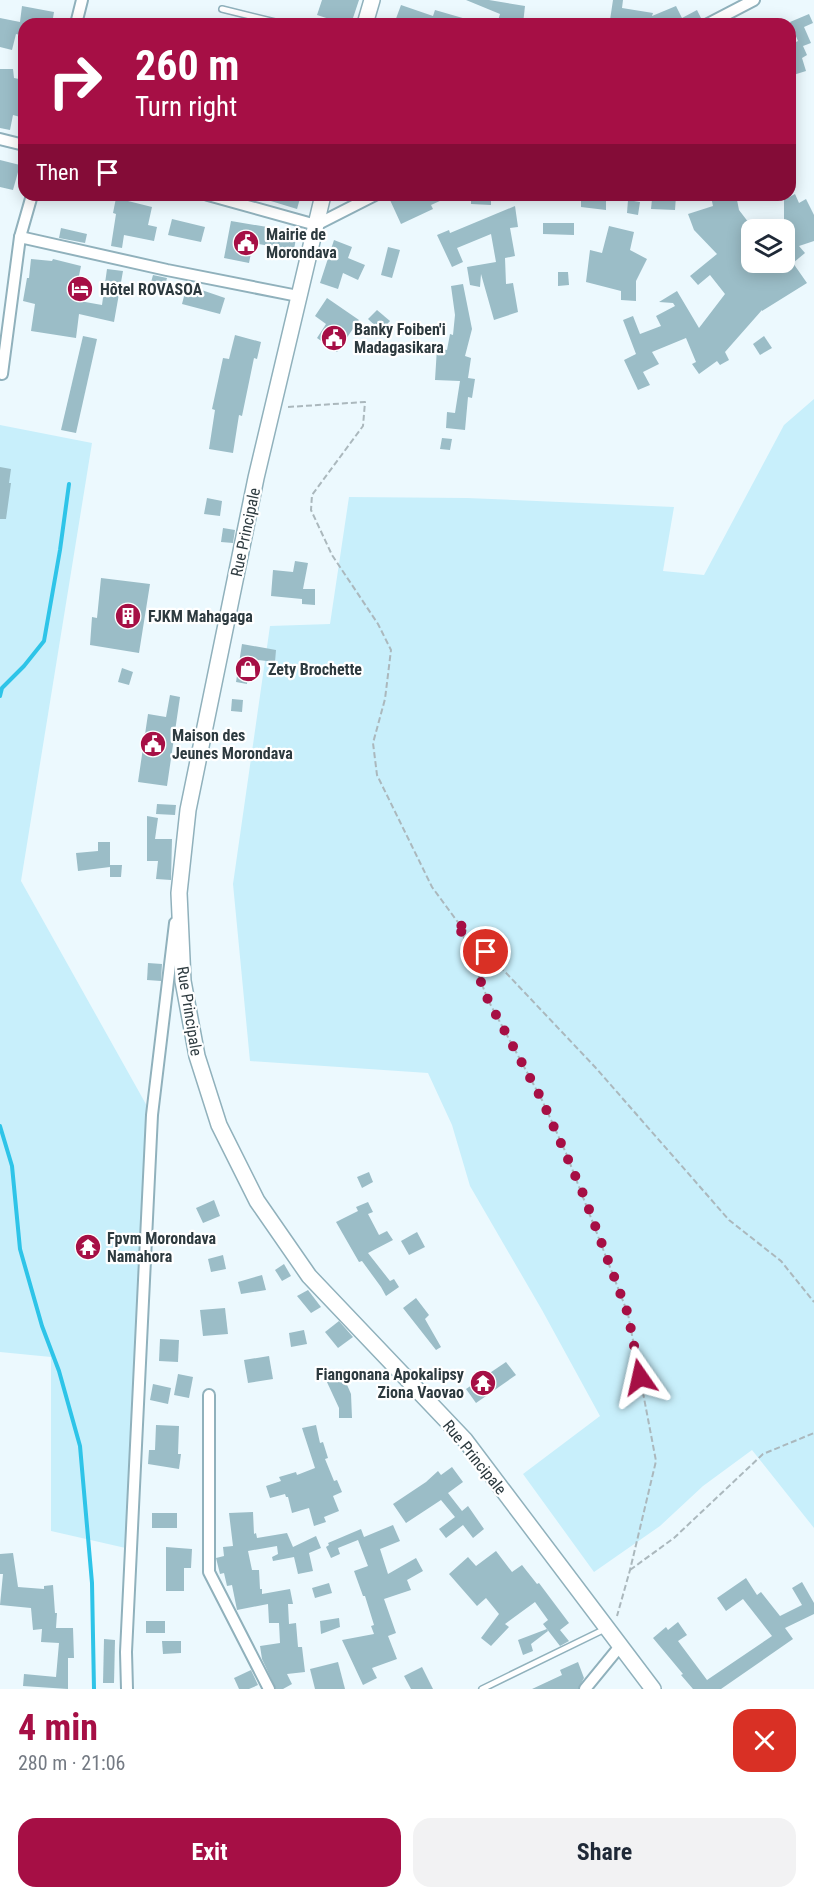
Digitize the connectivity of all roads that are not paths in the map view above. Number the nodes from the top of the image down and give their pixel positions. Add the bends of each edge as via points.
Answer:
1 (82, 0) edge
2 (372, 0) edge
3 (755, 0) edge
4 (222, 9) dead end
5 (78, 18) edge
6 (259, 18) edge
7 (367, 18) edge
8 (720, 18) edge
9 (0, 139) edge
10 (18, 144) edge
11 (30, 201) edge
12 (230, 201) edge
13 (322, 201) edge
14 (363, 201) edge
15 (316, 225) junction
16 (20, 237) junction
17 (298, 296) junction
18 (2, 374) dead end
19 (179, 893) junction
20 (209, 1395) dead end
21 (613, 1636) junction
22 (127, 1689) edge
23 (269, 1689) edge
24 (483, 1689) edge
25 (585, 1689) edge
26 (653, 1689) edge

1 - 5 street
2 - 7 main road
3 - 8 street
4 - 6 lane
9 - 10 street
11 - 16 street
12 - 15 street
13 - 15 main road, Rue Principale
14 - 15 street
15 - 17 main road, Rue Principale
16 - 17 street
16 - 18 street
17 - 19 main road, Rue Principale via 188,810
19 - 21 main road, Rue Principale via 183,981 197,1056 219,1125 257,1201 309,1276 465,1440
19 - 22 street via 152,1115
20 - 23 street via 208,1572
21 - 24 lane
21 - 25 street
21 - 26 main road, Rue Principale

